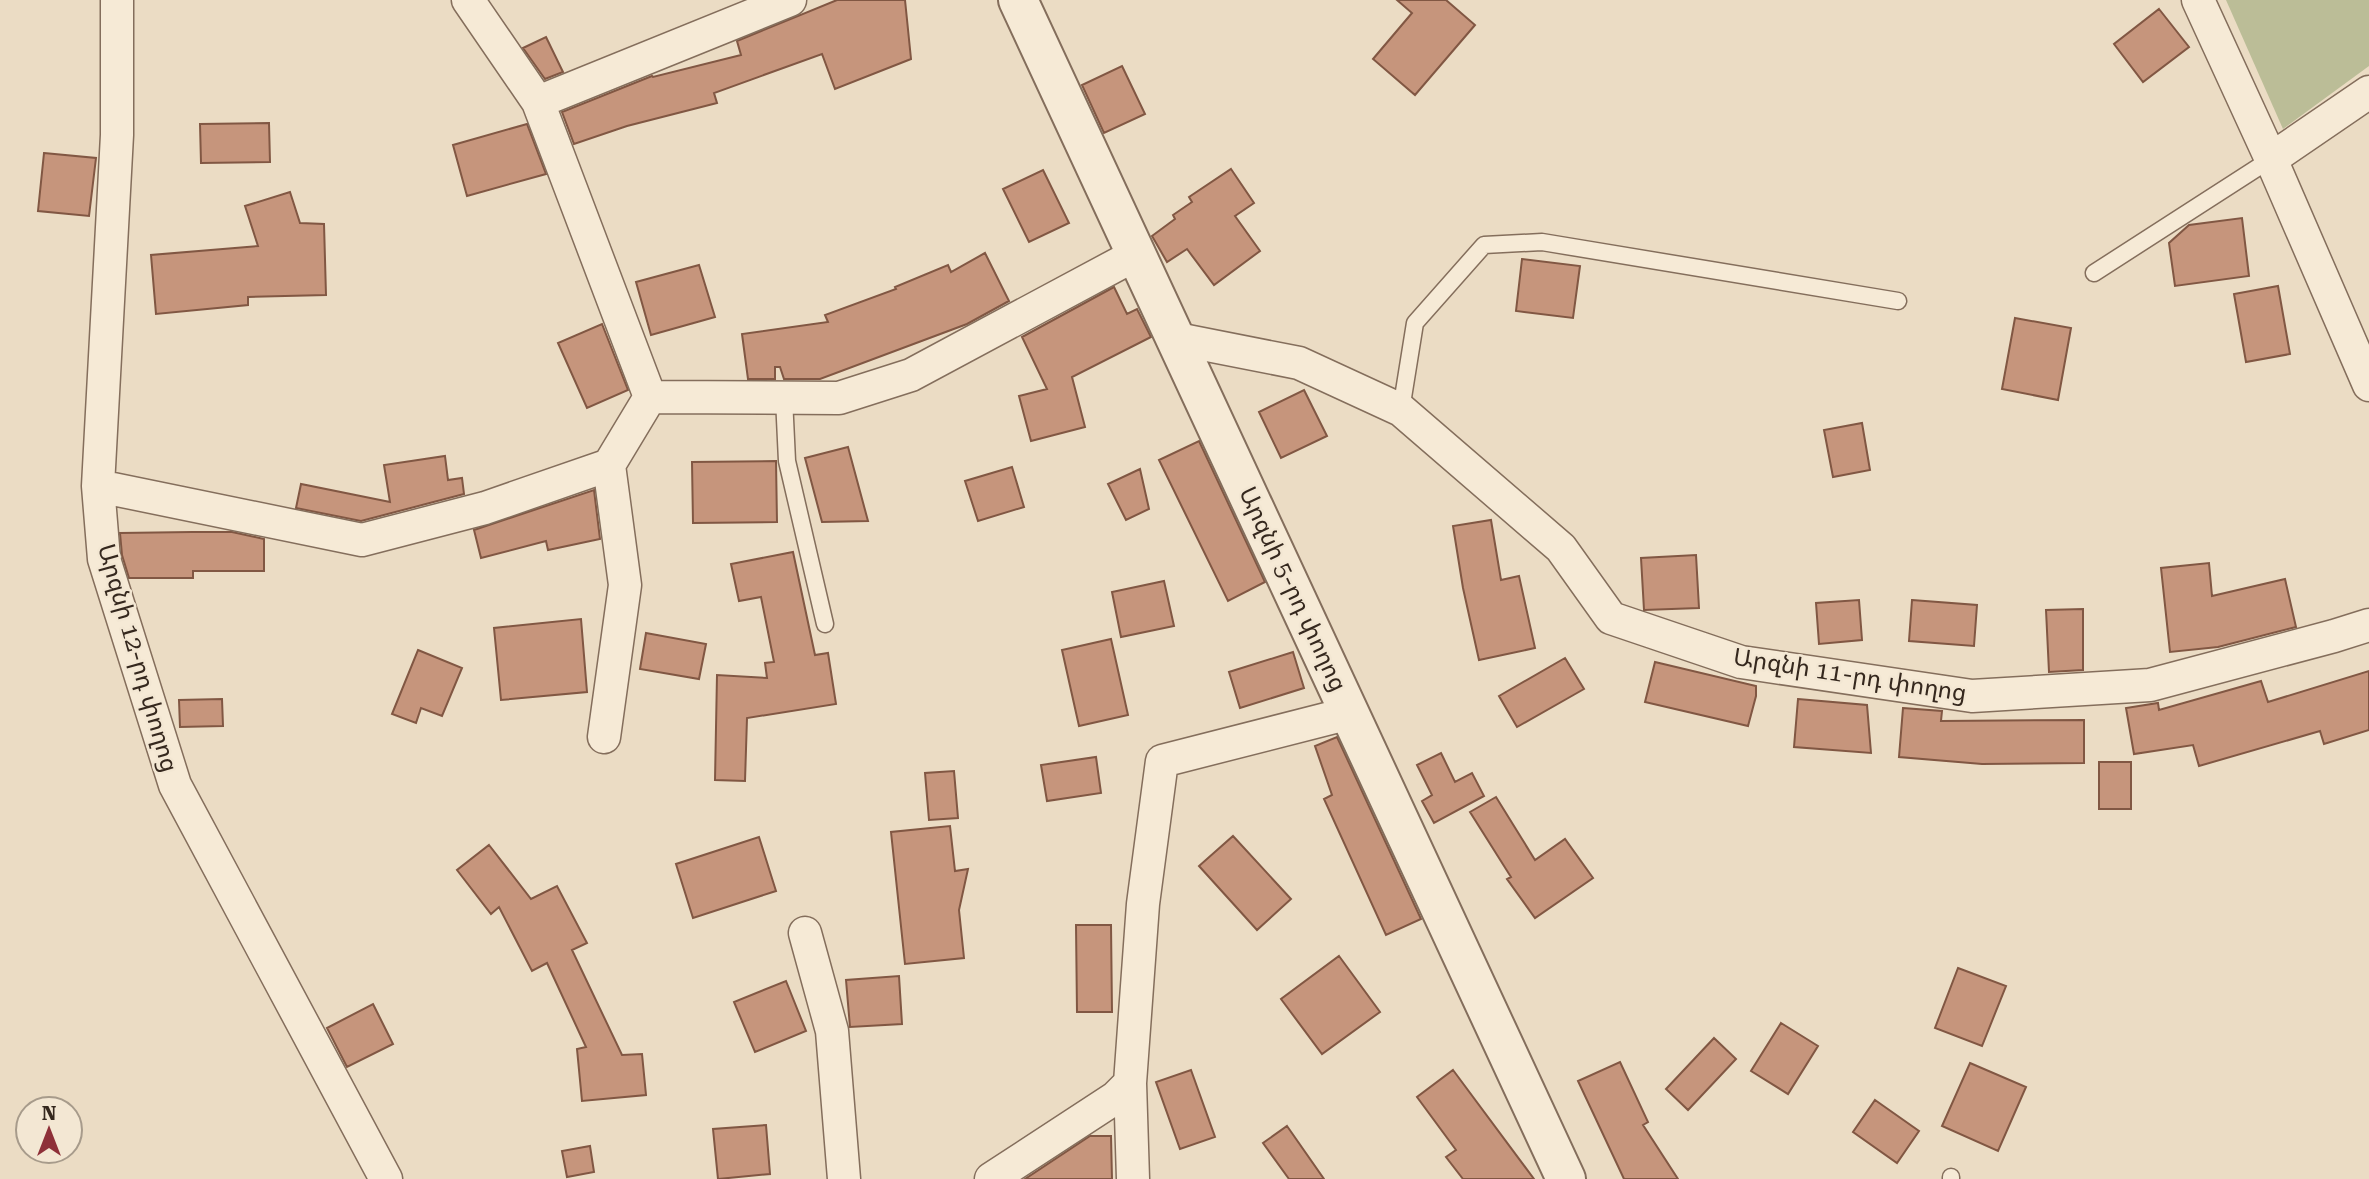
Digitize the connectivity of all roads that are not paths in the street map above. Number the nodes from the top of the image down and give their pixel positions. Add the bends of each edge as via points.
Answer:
1 (117, 0) edge
2 (468, 0) edge
3 (790, 0) edge
4 (1018, 0) edge
5 (2198, 0) edge
6 (2369, 92) edge
7 (538, 102) junction
8 (2271, 159) junction
9 (1135, 255) junction
10 (2094, 273) dead end
11 (1898, 301) dead end
12 (1177, 339) junction
13 (2369, 385) edge
14 (650, 397) junction
15 (784, 398) junction
16 (1401, 410) junction
17 (609, 464) junction
18 (98, 486) junction
19 (825, 624) dead end
20 (2369, 625) edge
21 (1350, 713) junction
22 (604, 737) dead end
23 (805, 933) dead end
24 (1130, 1083) junction
25 (386, 1179) edge
26 (844, 1179) edge
27 (991, 1179) edge
28 (1133, 1179) edge
29 (1566, 1179) edge

1 - 18 street, Արզնի 12-րդ փողոց via 117,135
2 - 7 street
3 - 7 street
4 - 9 street, Արզնի 5-րդ փողոց
5 - 8 street
6 - 8 street
7 - 14 street
8 - 10 lane
8 - 13 street
9 - 12 street, Արզնի 5-րդ փողոց
9 - 15 street via 911,375 839,398
11 - 16 lane via 1542,242 1484,245 1415,323
12 - 16 street, Արզնի 11-րդ փողոց via 1299,363
12 - 21 street, Արզնի 5-րդ փողոց
14 - 15 street
14 - 17 street
15 - 19 lane via 787,461
16 - 20 street, Արզնի 11-րդ փողոց via 1561,548 1611,618 1741,662 1972,696 2150,685
17 - 18 street via 485,508 362,540
17 - 22 street via 625,585
18 - 25 street, Արզնի 12-րդ փողոց via 104,559 176,785
21 - 24 street via 1162,761 1143,904
21 - 29 street, Արզնի 5-րդ փողոց
23 - 26 street via 832,1031
24 - 27 street via 1115,1098
24 - 28 street

